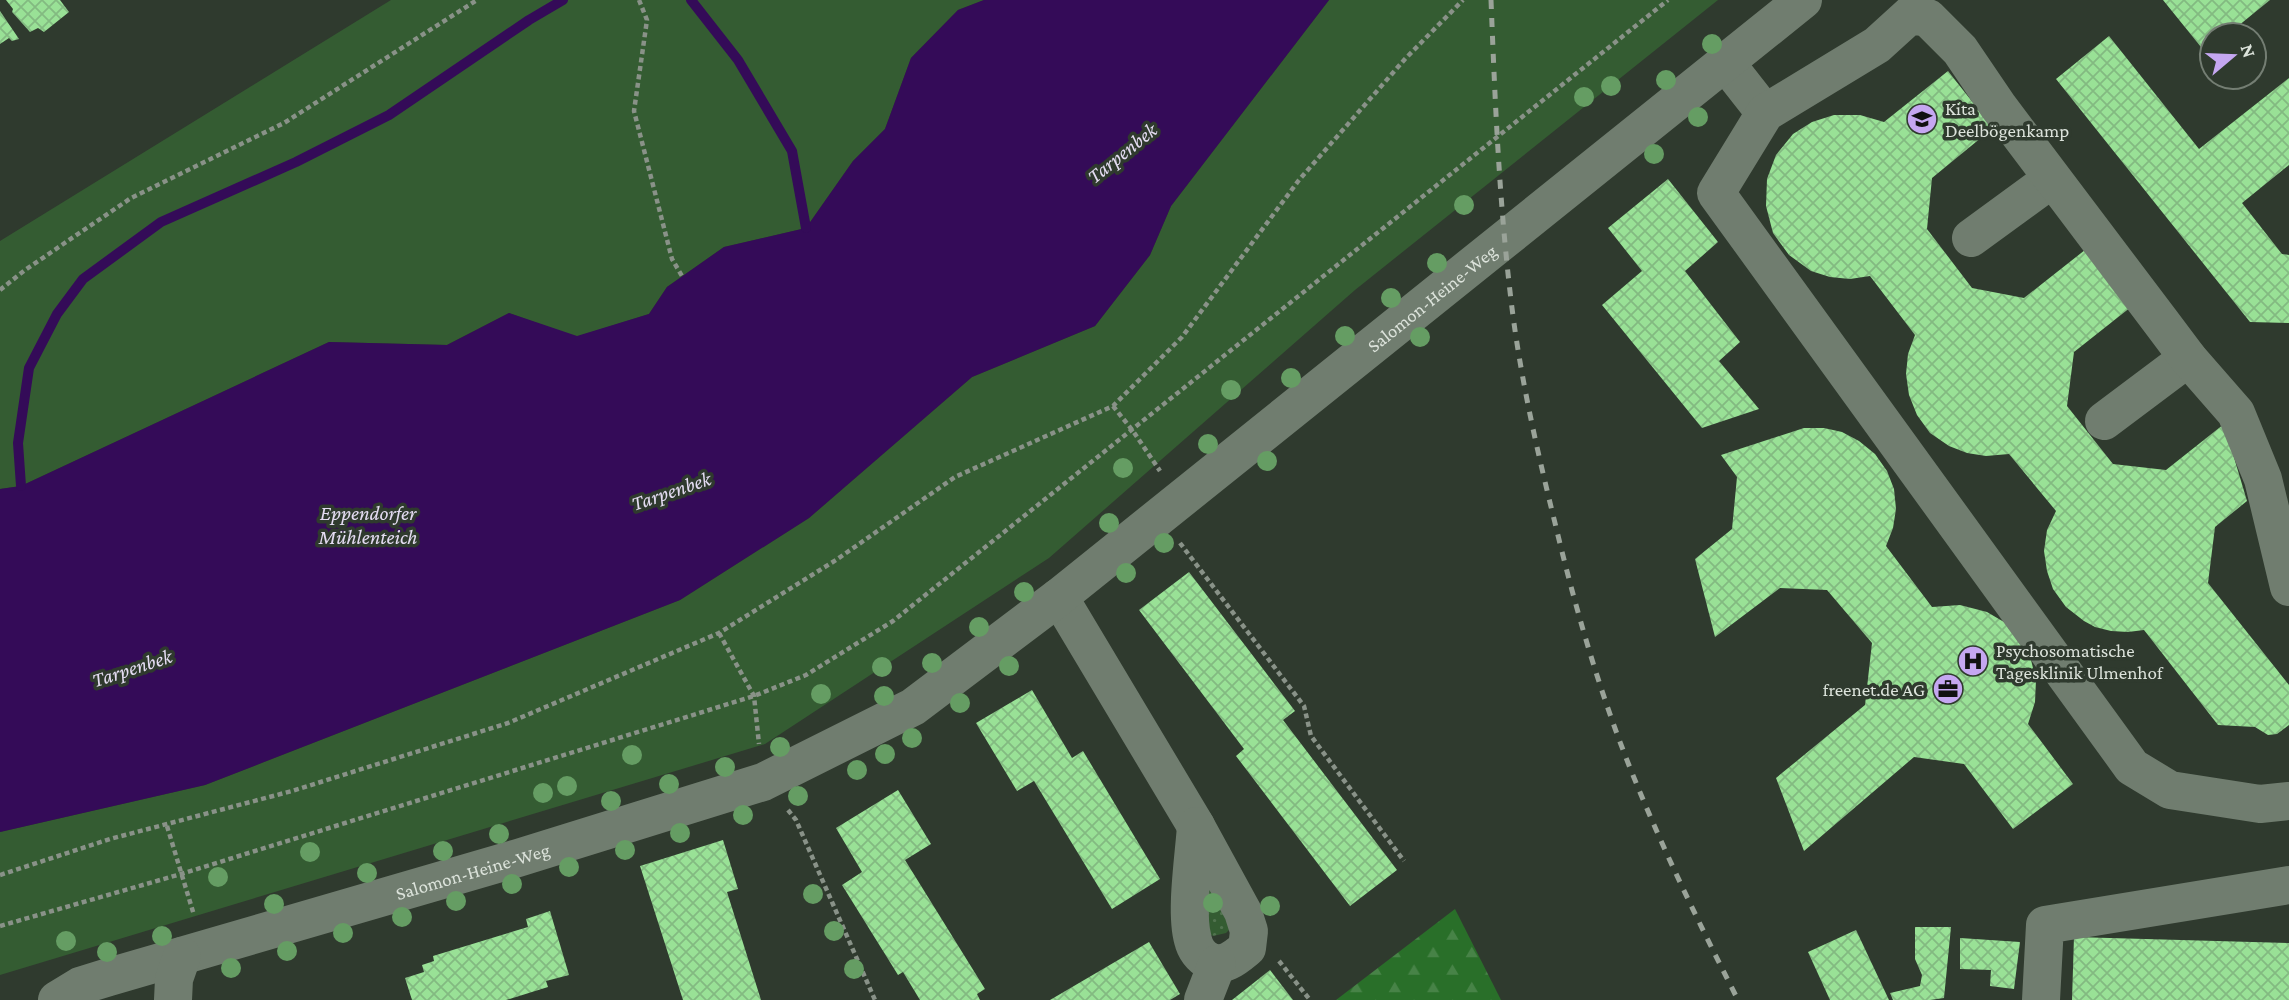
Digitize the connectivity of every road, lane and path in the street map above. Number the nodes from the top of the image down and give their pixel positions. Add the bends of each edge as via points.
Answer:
1 (477, 0) edge
2 (639, 0) edge
3 (1463, 0) edge
4 (1668, 0) edge
5 (1802, 0) edge
6 (1725, 62) junction
7 (1765, 113) junction
8 (2052, 179) junction
9 (1971, 239) dead end
10 (682, 276) dead end
11 (0, 290) edge
12 (2188, 358) junction
13 (1114, 407) junction
14 (2104, 421) dead end
15 (1133, 431) junction
16 (1170, 508) junction
17 (2289, 587) edge
18 (1059, 597) junction
19 (719, 633) junction
20 (754, 696) junction
21 (763, 782) junction
22 (2289, 801) edge
23 (167, 825) junction
24 (1196, 826) junction
25 (1404, 861) dead end
26 (181, 873) junction
27 (0, 875) edge
28 (2289, 885) edge
29 (195, 919) dead end
30 (0, 926) edge
31 (182, 956) junction
32 (1217, 964) junction
33 (57, 1000) edge
34 (173, 1000) edge
35 (875, 1000) edge
36 (1203, 1000) edge
37 (2040, 1000) edge

1 - 11 path via 284,123 131,198
2 - 10 path via 647,20 634,111 674,267
3 - 13 path via 1299,180 1182,337
4 - 15 path
5 - 6 street, Salomon-Heine-Weg
6 - 7 street
6 - 16 street, Salomon-Heine-Weg
7 - 8 street via 1877,45 1910,15 1928,18 1960,50
7 - 22 street via 1716,193 2132,766 2170,790 2260,804
8 - 9 street
8 - 12 street
12 - 14 street
12 - 17 street via 2236,413 2263,479
13 - 15 path
13 - 19 path via 955,477 836,560
15 - 16 path
15 - 20 path via 893,621 806,675
16 - 18 street, Salomon-Heine-Weg
16 - 25 path via 1304,706 1311,736
18 - 21 street, Salomon-Heine-Weg via 913,706
18 - 24 street
19 - 20 path
19 - 23 path via 508,723
20 - 21 path
20 - 26 path
21 - 31 street, Salomon-Heine-Weg
21 - 35 path via 796,820
23 - 26 path
23 - 27 path
24 - 32 street via 1190,921 1193,942 1202,957
24 - 32 street via 1249,931 1247,948 1233,961
26 - 29 path
26 - 30 path
28 - 37 street via 2045,925
31 - 33 street, Salomon-Heine-Weg via 80,986
31 - 34 street
32 - 36 street

